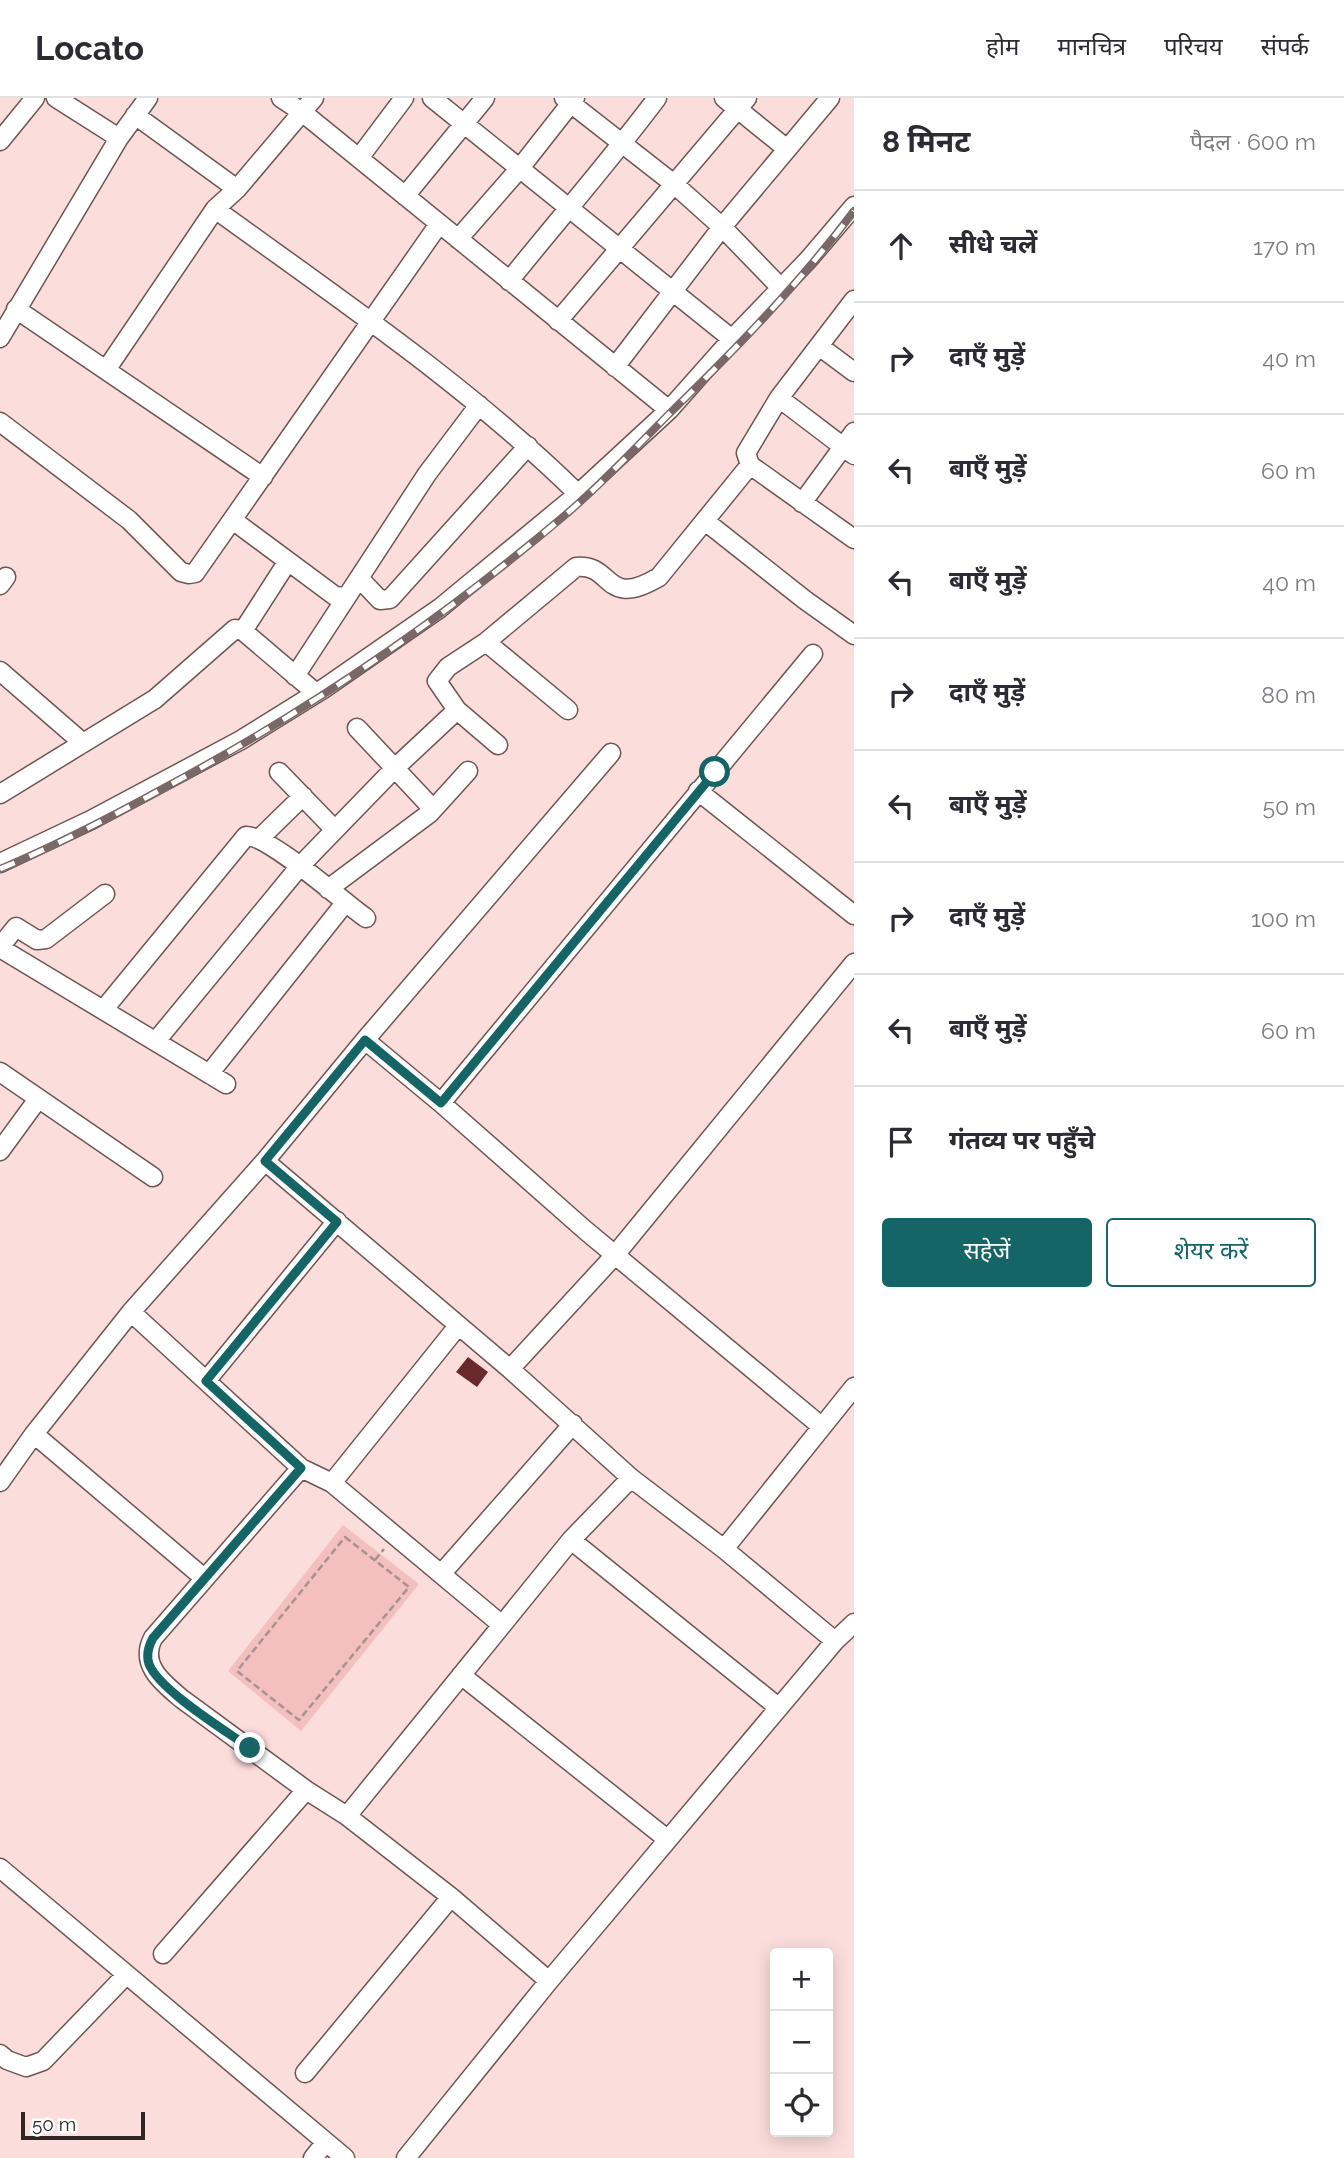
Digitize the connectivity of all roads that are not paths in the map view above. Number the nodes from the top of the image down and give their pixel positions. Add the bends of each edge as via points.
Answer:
1 (35, 98) edge
2 (56, 98) edge
3 (148, 98) edge
4 (281, 98) edge
5 (314, 98) edge
6 (404, 98) edge
7 (432, 98) edge
8 (485, 98) edge
9 (657, 98) edge
10 (830, 98) edge
11 (570, 100) edge
12 (736, 102) edge
13 (302, 113) junction
14 (135, 115) junction
15 (464, 123) junction
16 (119, 138) junction
17 (0, 141) edge
18 (622, 145) junction
19 (787, 149) junction
20 (359, 158) junction
21 (520, 168) junction
22 (674, 184) junction
23 (237, 189) junction
24 (405, 196) junction
25 (854, 206) edge
26 (569, 207) junction
27 (215, 209) junction
28 (439, 224) junction
29 (722, 227) junction
30 (458, 239) junction
31 (621, 248) junction
32 (509, 281) junction
33 (780, 288) junction
34 (674, 291) junction
35 (854, 300) edge
36 (370, 321) junction
37 (558, 321) junction
38 (6, 322) edge
39 (732, 339) junction
40 (819, 346) junction
41 (615, 367) junction
42 (106, 370) junction
43 (854, 372) edge
44 (779, 398) junction
45 (479, 405) junction
46 (669, 410) junction
47 (0, 422) edge
48 (851, 445) edge
49 (528, 446) junction
50 (750, 465) junction
51 (262, 477) junction
52 (578, 494) junction
53 (802, 503) junction
54 (234, 521) junction
55 (705, 521) junction
56 (854, 539) edge
57 (288, 561) junction
58 (359, 578) junction
59 (345, 597) junction
60 (243, 631) junction
61 (854, 635) edge
62 (486, 642) junction
63 (813, 654) dead end
64 (0, 671) edge
65 (295, 676) junction
66 (316, 693) junction
67 (457, 710) junction
68 (568, 710) dead end
69 (357, 728) dead end
70 (83, 743) junction
71 (498, 745) dead end
72 (611, 752) dead end
73 (395, 768) junction
74 (468, 771) dead end
75 (279, 772) dead end
76 (698, 791) junction
77 (0, 794) edge
78 (303, 796) junction
79 (433, 810) junction
80 (335, 830) junction
81 (259, 839) junction
82 (0, 863) edge
83 (300, 866) junction
84 (328, 889) junction
85 (105, 894) dead end
86 (345, 903) junction
87 (854, 915) edge
88 (366, 918) dead end
89 (0, 948) edge
90 (854, 963) edge
91 (104, 1009) junction
92 (365, 1040) junction
93 (156, 1041) junction
94 (0, 1072) edge
95 (209, 1074) junction
96 (226, 1084) dead end
97 (38, 1099) junction
98 (441, 1103) junction
99 (0, 1151) edge
100 (265, 1161) junction
101 (153, 1177) dead end
102 (337, 1222) junction
103 (615, 1255) junction
104 (131, 1312) junction
105 (458, 1326) junction
106 (510, 1368) junction
107 (206, 1381) junction
108 (854, 1387) edge
109 (573, 1424) junction
110 (821, 1426) junction
111 (34, 1434) junction
112 (301, 1468) junction
113 (631, 1478) junction
114 (0, 1482) edge
115 (332, 1483) junction
116 (571, 1540) junction
117 (724, 1549) junction
118 (442, 1573) junction
119 (204, 1578) junction
120 (854, 1623) edge
121 (502, 1625) junction
122 (835, 1641) junction
123 (461, 1675) junction
124 (778, 1707) junction
125 (306, 1790) junction
126 (347, 1816) junction
127 (667, 1839) junction
128 (0, 1868) edge
129 (451, 1897) junction
130 (163, 1954) dead end
131 (125, 1975) junction
132 (549, 1981) junction
133 (0, 2054) edge
134 (305, 2073) dead end
135 (325, 2143) junction
136 (313, 2158) edge
137 (345, 2158) edge
138 (406, 2158) edge

1 - 17 street
2 - 16 street
3 - 14 street
4 - 13 street
5 - 13 street
6 - 20 street
7 - 15 street
8 - 15 street
9 - 18 street
10 - 19 street
11 - 18 street
11 - 21 street
12 - 19 street
12 - 22 street
13 - 20 street
13 - 23 street
14 - 16 street
14 - 23 street
15 - 21 street
15 - 24 street
16 - 38 street
18 - 22 street
18 - 26 street
19 - 29 street
20 - 24 street
21 - 26 street
21 - 30 street
22 - 29 street
22 - 31 street
23 - 27 street
24 - 28 street
25 - 33 street
26 - 31 street
26 - 32 street
27 - 36 street
27 - 42 street
28 - 30 street
28 - 36 street
29 - 33 street
29 - 34 street
30 - 32 street
31 - 34 street
31 - 37 street
32 - 37 street
33 - 39 street
34 - 39 street
34 - 41 street
35 - 40 street
36 - 45 street
36 - 51 street
37 - 41 street
38 - 42 street
39 - 46 street
40 - 43 street
40 - 44 street
41 - 46 street
42 - 51 street
44 - 48 street
44 - 50 street via 747,450
45 - 49 street
45 - 58 street
46 - 52 street
47 - 54 street via 129,520 185,574 201,568
48 - 53 street
49 - 52 street
49 - 58 street via 390,599 380,600
50 - 53 street
50 - 55 street
51 - 54 street
52 - 66 street via 440,608
53 - 56 street
54 - 57 street
55 - 61 street
55 - 62 street via 659,577 643,587 620,589 591,568 576,567
57 - 59 street via 335,596
57 - 60 street
58 - 59 street
59 - 65 street
60 - 65 street
60 - 70 street via 232,630 155,699
62 - 67 street via 438,678 438,685
62 - 68 street
63 - 76 street
64 - 70 street
65 - 66 street
66 - 82 street via 241,740 92,820
67 - 71 street
67 - 73 street
69 - 73 street
70 - 77 street
72 - 92 street
73 - 79 street
73 - 80 street
74 - 79 street
75 - 78 street
76 - 87 street
76 - 98 street
78 - 80 street
78 - 81 street
79 - 84 street
80 - 83 street
81 - 83 street
81 - 91 street via 243,838
83 - 84 street
83 - 93 street
84 - 86 street
85 - 89 street via 46,939 37,940 18,927
86 - 88 street
86 - 95 street
89 - 91 street
90 - 103 street
91 - 93 street
92 - 98 street
92 - 100 street
93 - 95 street
94 - 97 street
95 - 96 street
97 - 99 street
97 - 101 street
98 - 103 street
100 - 102 street
100 - 104 street
102 - 105 street
102 - 107 street
103 - 106 street
103 - 110 street
104 - 107 street
104 - 111 street
105 - 106 street
105 - 115 street
106 - 109 street
107 - 112 street
108 - 110 street
109 - 113 street
109 - 118 street
110 - 117 street
111 - 114 street
111 - 119 street
112 - 115 street
112 - 119 street
113 - 116 street
113 - 117 street
115 - 118 street
116 - 121 street
116 - 124 street
117 - 122 street
118 - 121 street
119 - 125 street via 153,1638 147,1652 150,1668 182,1699
120 - 122 street
121 - 123 street
122 - 124 street
123 - 126 street
123 - 127 street
124 - 127 street
125 - 126 street
125 - 130 street
126 - 129 street
127 - 132 street
128 - 131 street
129 - 132 street
129 - 134 street
131 - 133 street via 43,2061 26,2067
131 - 135 street
132 - 138 street
135 - 136 street
135 - 137 street

